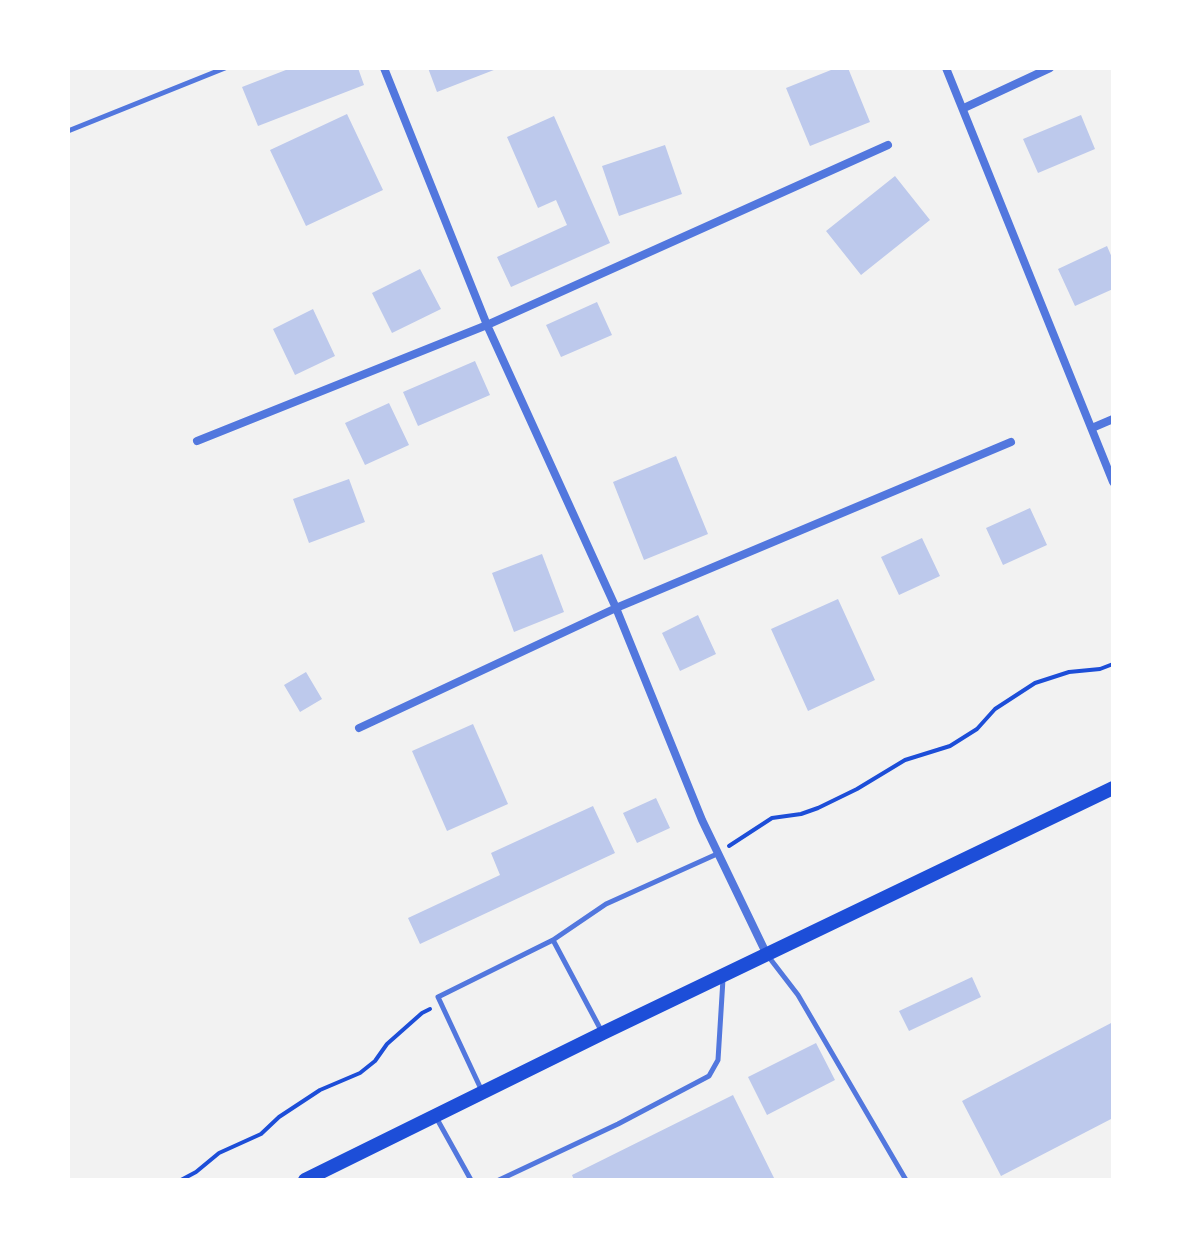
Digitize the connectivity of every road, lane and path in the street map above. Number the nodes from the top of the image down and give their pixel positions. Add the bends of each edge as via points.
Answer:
1 (225, 68) edge
2 (384, 68) edge
3 (946, 68) edge
4 (1050, 68) edge
5 (964, 108) junction
6 (68, 131) edge
7 (888, 145) dead end
8 (487, 325) junction
9 (1113, 419) edge
10 (1092, 428) junction
11 (197, 441) dead end
12 (1011, 442) dead end
13 (1113, 482) edge
14 (616, 608) junction
15 (1113, 664) edge
16 (359, 728) dead end
17 (1113, 788) edge
18 (717, 854) junction
19 (553, 940) junction
20 (767, 955) junction
21 (724, 976) junction
22 (441, 1001) junction
23 (603, 1033) junction
24 (482, 1092) junction
25 (434, 1115) junction
26 (181, 1180) edge
27 (305, 1180) edge
28 (471, 1180) edge
29 (499, 1180) edge
30 (906, 1180) edge

1 - 6 lane
2 - 8 street
3 - 5 street
4 - 5 street
5 - 10 street
7 - 8 street
8 - 11 street
8 - 14 street
9 - 10 street
10 - 13 street
12 - 14 street
14 - 16 street
14 - 18 street
15 - 18 path via 1035,683 950,746 905,760 818,808 760,823
17 - 20 main road
18 - 19 lane via 606,904
18 - 20 street
19 - 22 lane via 438,997
19 - 23 lane
20 - 21 main road
20 - 30 lane via 798,995
21 - 23 main road
21 - 29 lane via 718,1060 709,1076
22 - 24 lane
22 - 26 path via 360,1073 320,1090 261,1134 219,1153
23 - 24 main road
24 - 25 main road
25 - 27 main road
25 - 28 lane

